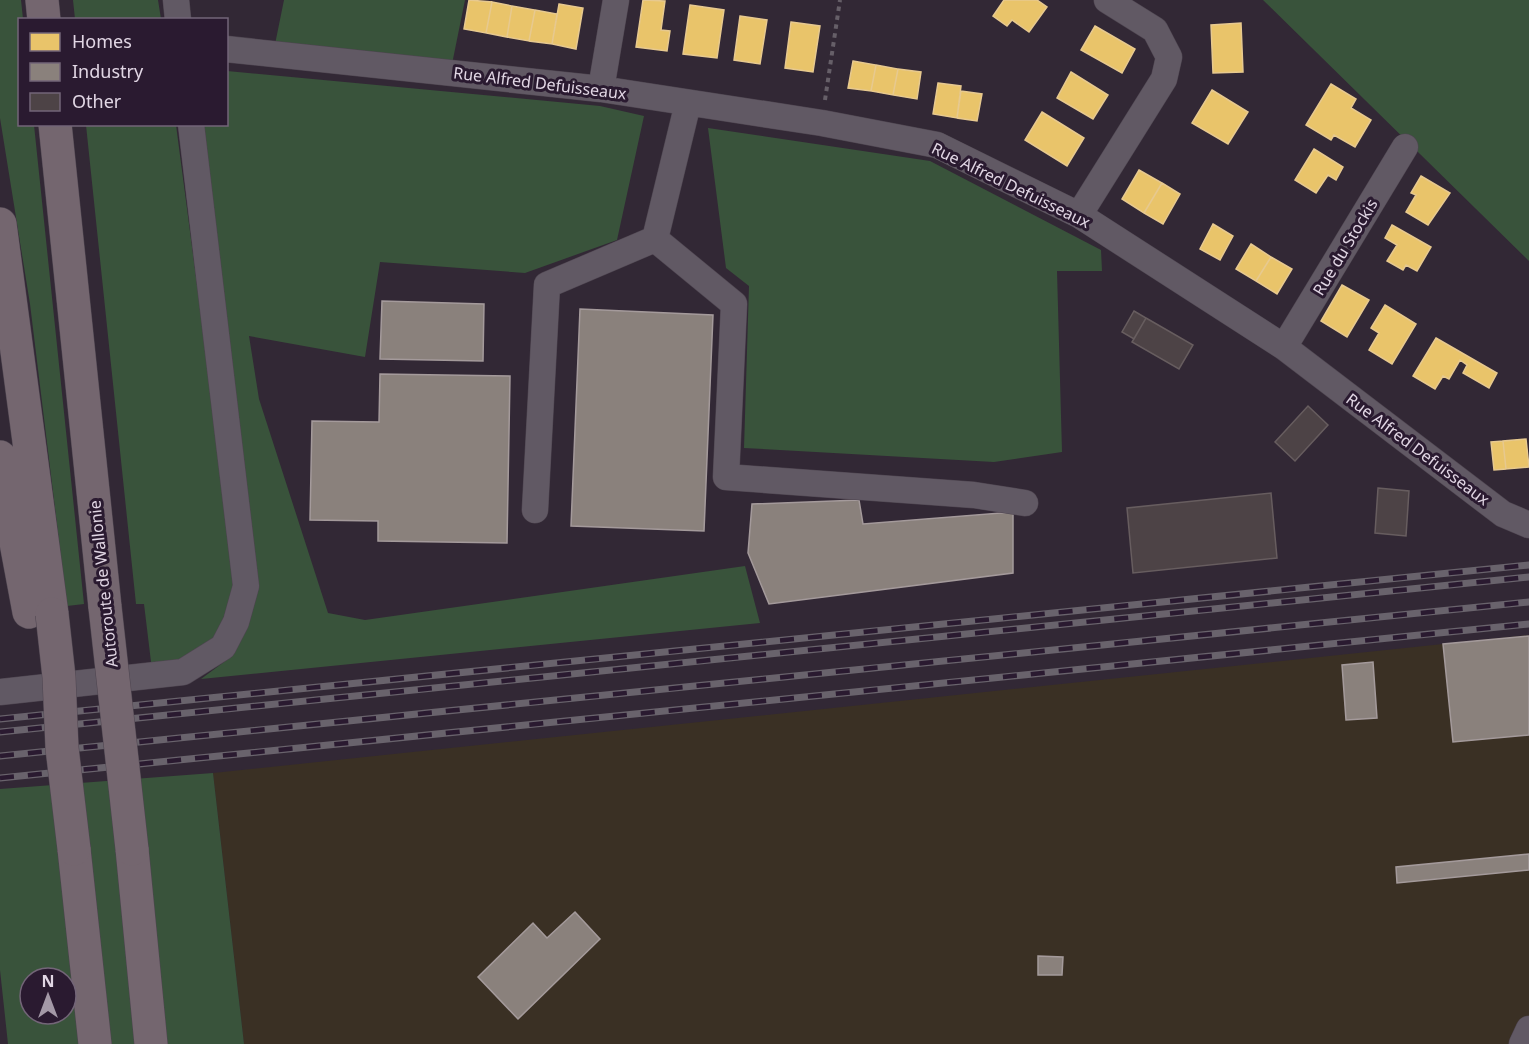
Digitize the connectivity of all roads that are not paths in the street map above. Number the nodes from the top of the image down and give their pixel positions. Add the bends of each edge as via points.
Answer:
1 (42, 0) edge
2 (176, 0) edge
3 (616, 0) edge
4 (1107, 0) edge
5 (44, 18) edge
6 (178, 18) edge
7 (228, 49) edge
8 (601, 88) junction
9 (688, 103) junction
10 (55, 126) edge
11 (191, 126) edge
12 (1405, 147) dead end
13 (1079, 215) junction
14 (0, 224) edge
15 (654, 239) junction
16 (1284, 347) junction
17 (0, 457) edge
18 (1025, 503) dead end
19 (535, 510) dead end
20 (1529, 525) edge
21 (40, 613) junction
22 (0, 692) edge
23 (1529, 1029) edge
24 (95, 1044) edge
25 (151, 1044) edge
26 (1522, 1044) edge

1 - 5 highway
2 - 6 street
3 - 8 street
4 - 13 street via 1155,30 1169,57 1164,79
7 - 8 street, Rue Alfred Defuisseaux
8 - 9 street, Rue Alfred Defuisseaux
9 - 13 street, Rue Alfred Defuisseaux via 937,145
9 - 15 street
10 - 25 highway, Autoroute de Wallonie, bridge
11 - 22 street via 246,586 236,622 223,647 183,672
12 - 16 street, Rue du Stockis
13 - 16 street, Rue Alfred Defuisseaux
14 - 21 highway
15 - 18 street via 734,304 726,477 974,495
15 - 19 street via 547,285
16 - 20 street, Rue Alfred Defuisseaux via 1503,514
17 - 21 highway
21 - 24 highway, bridge via 59,677 62,748
23 - 26 street

